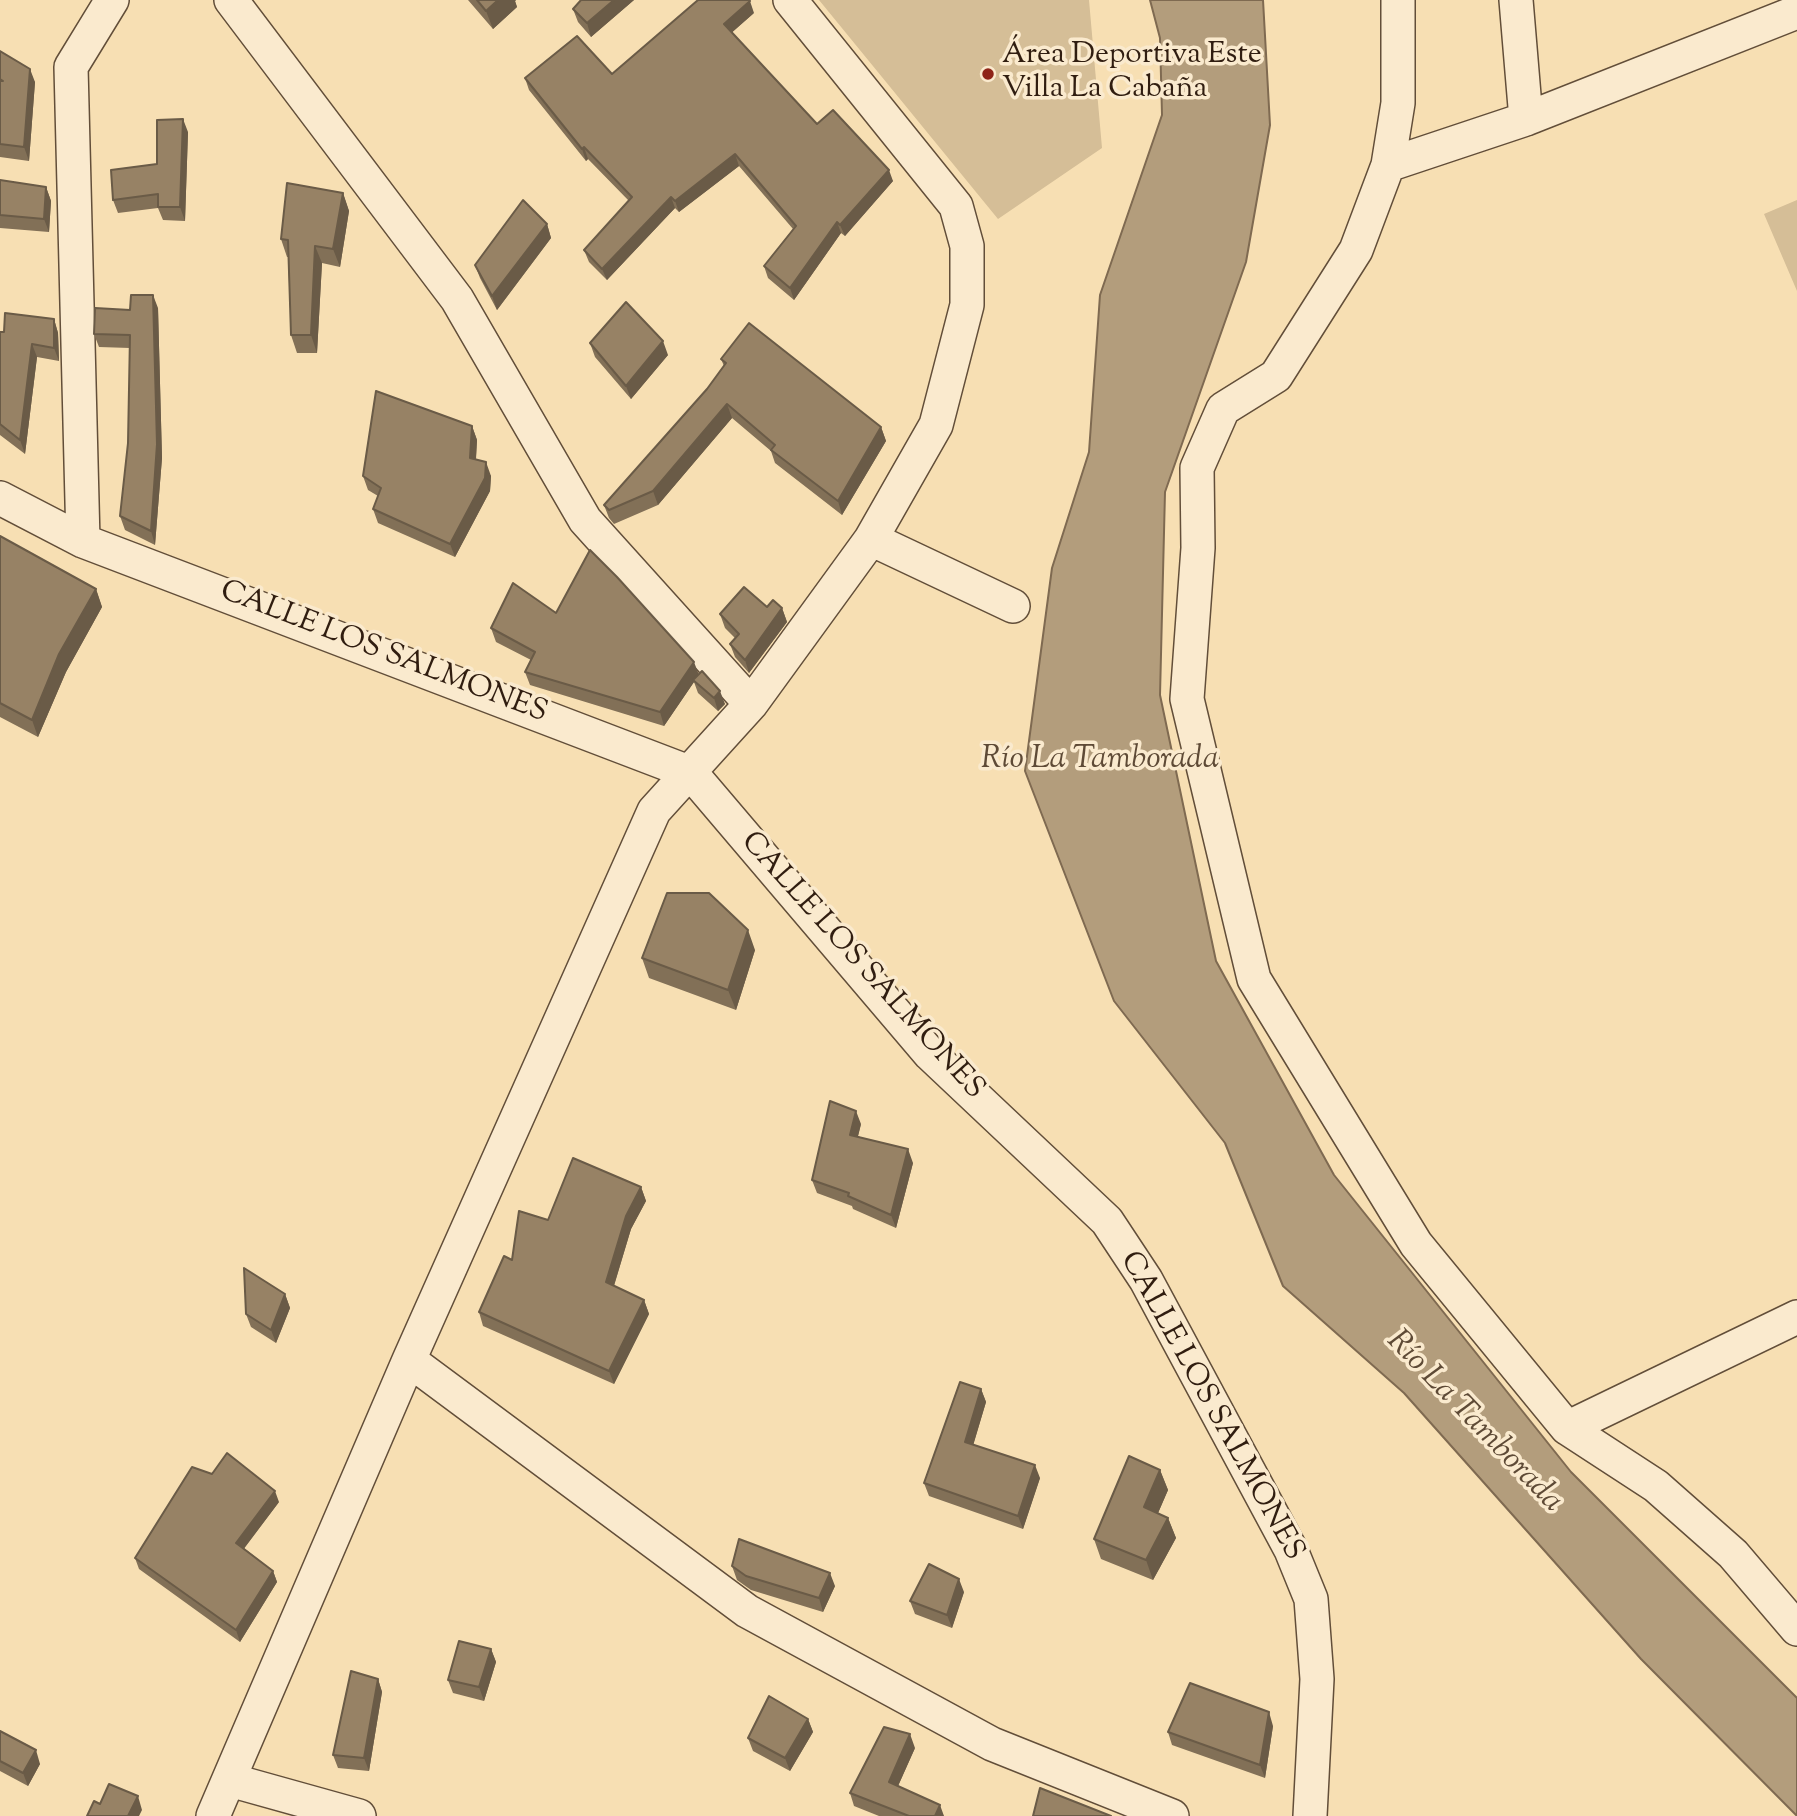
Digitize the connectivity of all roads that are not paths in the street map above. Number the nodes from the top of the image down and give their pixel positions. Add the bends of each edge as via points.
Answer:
1 (112, 0) edge
2 (230, 0) edge
3 (790, 0) edge
4 (1398, 0) edge
5 (1516, 0) edge
6 (1797, 12) edge
7 (1526, 119) junction
8 (1388, 165) junction
9 (0, 498) edge
10 (872, 539) junction
11 (83, 541) junction
12 (1013, 606) dead end
13 (751, 704) junction
14 (691, 772) junction
15 (1797, 1317) edge
16 (409, 1360) junction
17 (1567, 1428) junction
18 (1797, 1629) edge
19 (230, 1780) junction
20 (213, 1816) edge
21 (359, 1816) edge
22 (1172, 1816) edge
23 (1310, 1816) edge

1 - 11 street via 71,67
2 - 13 street via 457,299 584,520
3 - 10 street via 956,206 967,246 967,304 936,425
4 - 8 street via 1398,103
5 - 7 street
6 - 7 street
7 - 8 street
8 - 17 street via 1356,250 1276,376 1223,410 1197,468 1198,548 1187,699 1254,979 1416,1244
9 - 11 street, CALLE LOS SALMONES
10 - 12 street
10 - 13 street
11 - 14 street, CALLE LOS SALMONES
13 - 14 street
14 - 16 street via 654,811
14 - 23 street, CALLE LOS SALMONES via 930,1054 1107,1221 1146,1280 1291,1550 1311,1599 1317,1679
15 - 17 street
16 - 19 street
16 - 22 street via 747,1611 992,1744
17 - 18 street via 1656,1486 1733,1555
19 - 20 street
19 - 21 street

